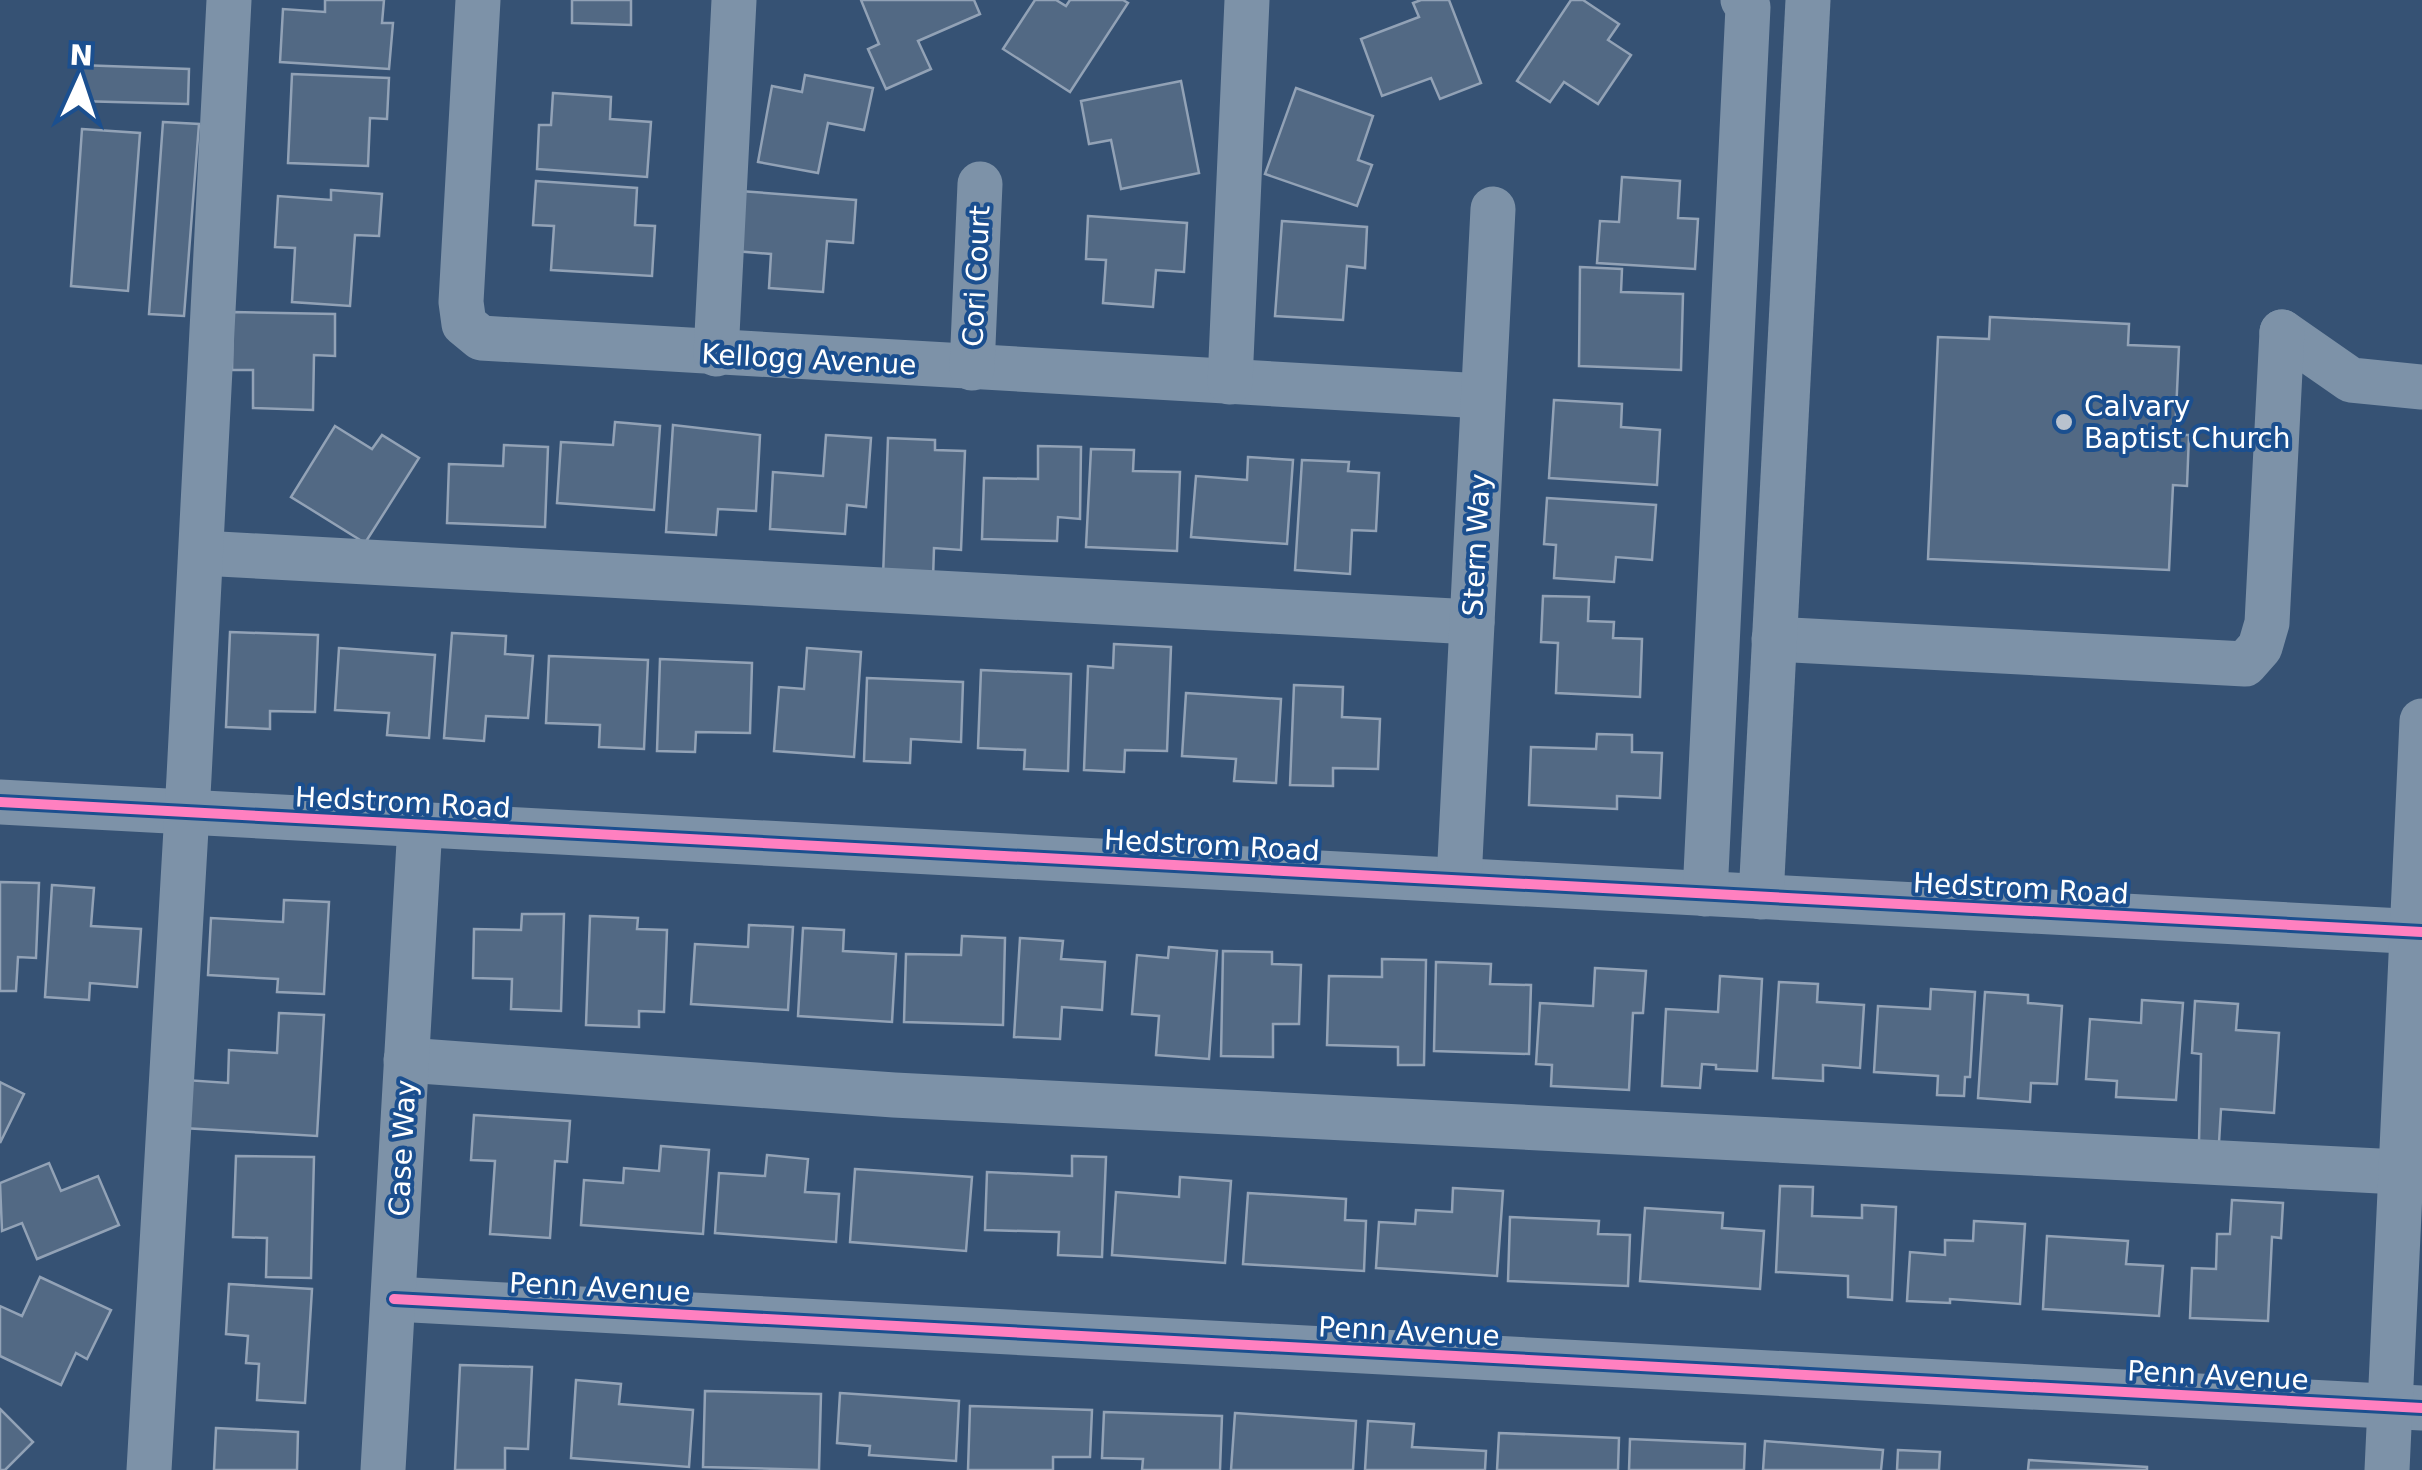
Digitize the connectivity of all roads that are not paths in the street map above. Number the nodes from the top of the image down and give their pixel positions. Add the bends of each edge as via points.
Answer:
1 (228, 0) edge
2 (478, 0) edge
3 (734, 0) edge
4 (1247, 0) edge
5 (1743, 0) edge
6 (1808, 0) edge
7 (980, 184) dead end
8 (1493, 209) dead end
9 (716, 354) junction
10 (972, 368) junction
11 (1230, 382) junction
12 (2422, 386) edge
13 (1483, 396) junction
14 (201, 553) junction
15 (1472, 622) junction
16 (1774, 639) junction
17 (2422, 721) edge
18 (0, 802) edge
19 (186, 812) junction
20 (420, 825) junction
21 (1459, 880) junction
22 (1705, 894) junction
23 (1761, 897) junction
24 (2418, 932) edge
25 (406, 1060) junction
26 (2399, 1172) junction
27 (394, 1299) junction
28 (2406, 1407) edge
29 (149, 1470) edge
30 (383, 1470) edge
31 (2387, 1470) edge

1 - 14 street
2 - 9 street, Kellogg Avenue via 461,302 468,330 496,342
3 - 9 street
4 - 11 street
5 - 22 street via 1748,7
6 - 16 street
7 - 10 street, Cori Court
8 - 13 street, Stern Way
9 - 10 street, Kellogg Avenue
10 - 11 street, Kellogg Avenue
11 - 13 street, Kellogg Avenue
12 - 16 street via 2351,380 2282,332 2267,623 2260,647 2245,664
13 - 15 street, Stern Way
14 - 15 street
14 - 19 street
15 - 21 street, Stern Way
16 - 23 street
17 - 24 street
18 - 19 street, Hedstrom Road
19 - 20 street, Hedstrom Road
19 - 29 street
20 - 21 street, Hedstrom Road
20 - 25 street, Case Way
21 - 22 street, Hedstrom Road
22 - 23 street, Hedstrom Road
23 - 24 street, Hedstrom Road
24 - 26 street
25 - 26 street via 894,1095
25 - 27 street, Case Way
26 - 28 street
27 - 28 street, Penn Avenue
27 - 30 street, Case Way
28 - 31 street

